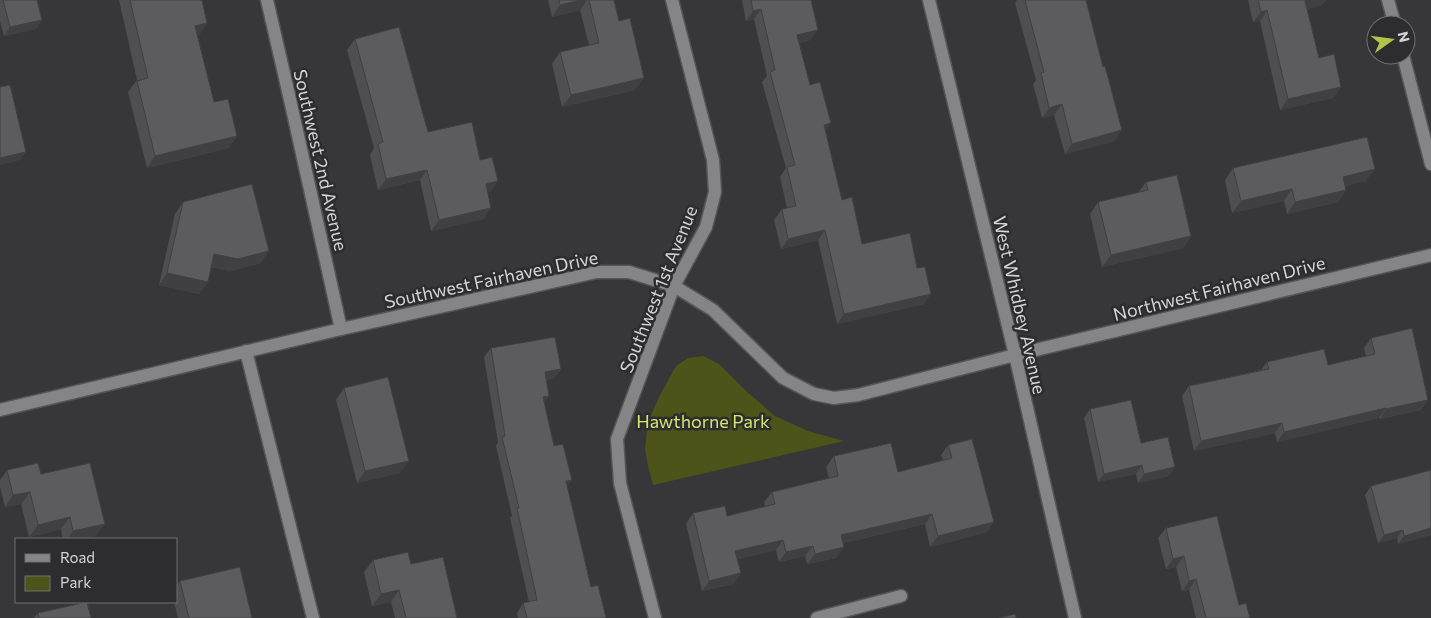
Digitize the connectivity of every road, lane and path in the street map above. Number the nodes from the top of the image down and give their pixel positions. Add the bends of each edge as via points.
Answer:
1 (267, 0) edge
2 (672, 0) edge
3 (929, 0) edge
4 (1388, 0) edge
5 (1392, 15) edge
6 (1406, 65) edge
7 (1431, 164) edge
8 (1431, 255) edge
9 (674, 286) junction
10 (340, 329) junction
11 (246, 351) junction
12 (1014, 355) junction
13 (0, 410) edge
14 (901, 596) dead end
15 (313, 618) edge
16 (656, 618) edge
17 (817, 618) edge
18 (1075, 618) edge

1 - 10 street, Southwest 2nd Avenue
2 - 9 street, Southwest 1st Avenue via 712,160 715,192 706,227
3 - 12 street, West Whidbey Avenue
4 - 5 street
6 - 7 street
8 - 12 street, Northwest Fairhaven Drive
9 - 10 street, Southwest Fairhaven Drive via 629,272 597,272
9 - 12 street, Southwest Fairhaven Drive via 713,310 783,378 814,394 834,398 858,395
9 - 16 street, Southwest 1st Avenue via 617,439 620,483
10 - 11 street, Southwest Fairhaven Drive
11 - 13 street, Southwest Fairhaven Drive
11 - 15 street
12 - 18 street, West Whidbey Avenue
14 - 17 street

